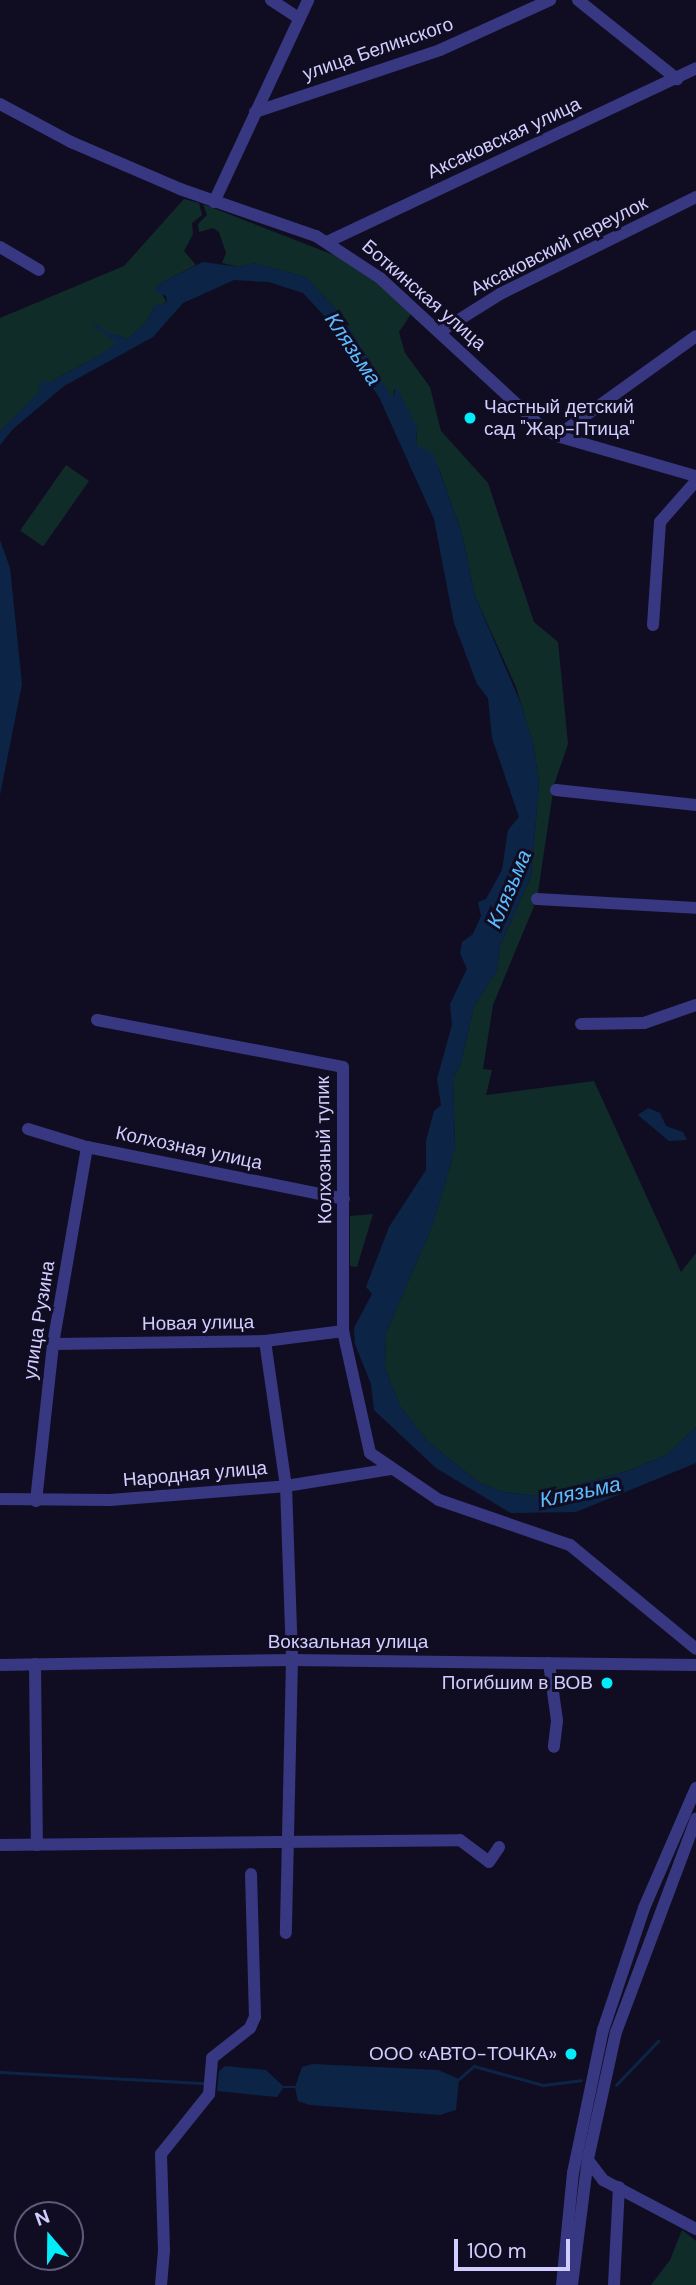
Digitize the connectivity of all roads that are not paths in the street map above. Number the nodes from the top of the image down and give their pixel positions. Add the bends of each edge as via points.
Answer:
1 (271, 0) edge
2 (308, 0) edge
3 (550, 0) edge
4 (579, 0) edge
5 (299, 18) junction
6 (696, 68) edge
7 (677, 79) junction
8 (0, 104) edge
9 (256, 112) junction
10 (696, 197) edge
11 (214, 202) junction
12 (327, 243) junction
13 (0, 247) edge
14 (38, 270) dead end
15 (441, 331) junction
16 (696, 336) edge
17 (557, 436) junction
18 (696, 478) edge
19 (653, 625) dead end
20 (556, 790) dead end
21 (696, 805) edge
22 (537, 899) dead end
23 (696, 908) edge
24 (696, 1005) edge
25 (97, 1020) dead end
26 (581, 1024) dead end
27 (27, 1129) dead end
28 (87, 1147) junction
29 (344, 1199) junction
30 (343, 1331) junction
31 (265, 1341) junction
32 (53, 1344) junction
33 (391, 1469) junction
34 (286, 1486) junction
35 (0, 1499) edge
36 (36, 1501) junction
37 (696, 1649) edge
38 (292, 1660) junction
39 (549, 1663) junction
40 (35, 1664) junction
41 (0, 1665) edge
42 (696, 1665) edge
43 (554, 1747) dead end
44 (696, 1788) edge
45 (696, 1819) edge
46 (285, 1841) junction
47 (37, 1844) junction
48 (0, 1845) edge
49 (499, 1847) dead end
50 (251, 1874) dead end
51 (286, 1933) dead end
52 (588, 2159) junction
53 (614, 2185) junction
54 (584, 2197) junction
55 (696, 2229) edge
56 (161, 2285) edge
57 (562, 2285) edge
58 (572, 2285) edge
59 (614, 2285) edge

1 - 5 street
2 - 5 street
3 - 9 street, улица Белинского via 440,50
4 - 7 street
5 - 9 street
6 - 7 street, Аксаковская улица
7 - 12 street, Аксаковская улица
8 - 11 street, Боткинская улица via 98,155
9 - 11 street
10 - 15 street, Аксаковский переулок via 500,294
11 - 12 street, Боткинская улица
12 - 15 street, Боткинская улица via 355,258
13 - 14 street
15 - 17 street, Боткинская улица via 530,417
16 - 17 street
17 - 18 street, Боткинская улица
18 - 19 street via 660,522
20 - 21 street
22 - 23 street
24 - 26 street via 644,1023
25 - 29 street, Колхозный тупик via 343,1068
27 - 28 street, Колхозная улица
28 - 29 street, Колхозная улица
28 - 32 street, улица Рузина
29 - 30 street, Колхозный тупик
30 - 31 street, Новая улица
30 - 33 street, Колхозный тупик via 370,1453
31 - 32 street, Новая улица
31 - 34 street
32 - 36 street, улица Рузина
33 - 34 street, Народная улица
33 - 37 street, Колхозный тупик via 439,1500 570,1545
34 - 36 street, Народная улица
34 - 38 street
35 - 36 street, Народная улица
38 - 39 street, Вокзальная улица
38 - 40 street, Вокзальная улица
38 - 46 street
39 - 42 street, Вокзальная улица
39 - 43 street via 557,1721
40 - 41 street, Вокзальная улица
40 - 47 street
44 - 57 street via 644,1908 603,2030 576,2152
45 - 52 street via 616,2032
46 - 47 street
46 - 49 street via 460,1840 489,1861
46 - 51 street
47 - 48 street
50 - 56 street via 255,2017 250,2028 212,2058 209,2094 161,2154
52 - 53 street via 595,2174
52 - 54 street
53 - 54 street via 595,2186
53 - 55 street
53 - 59 street
54 - 58 street

